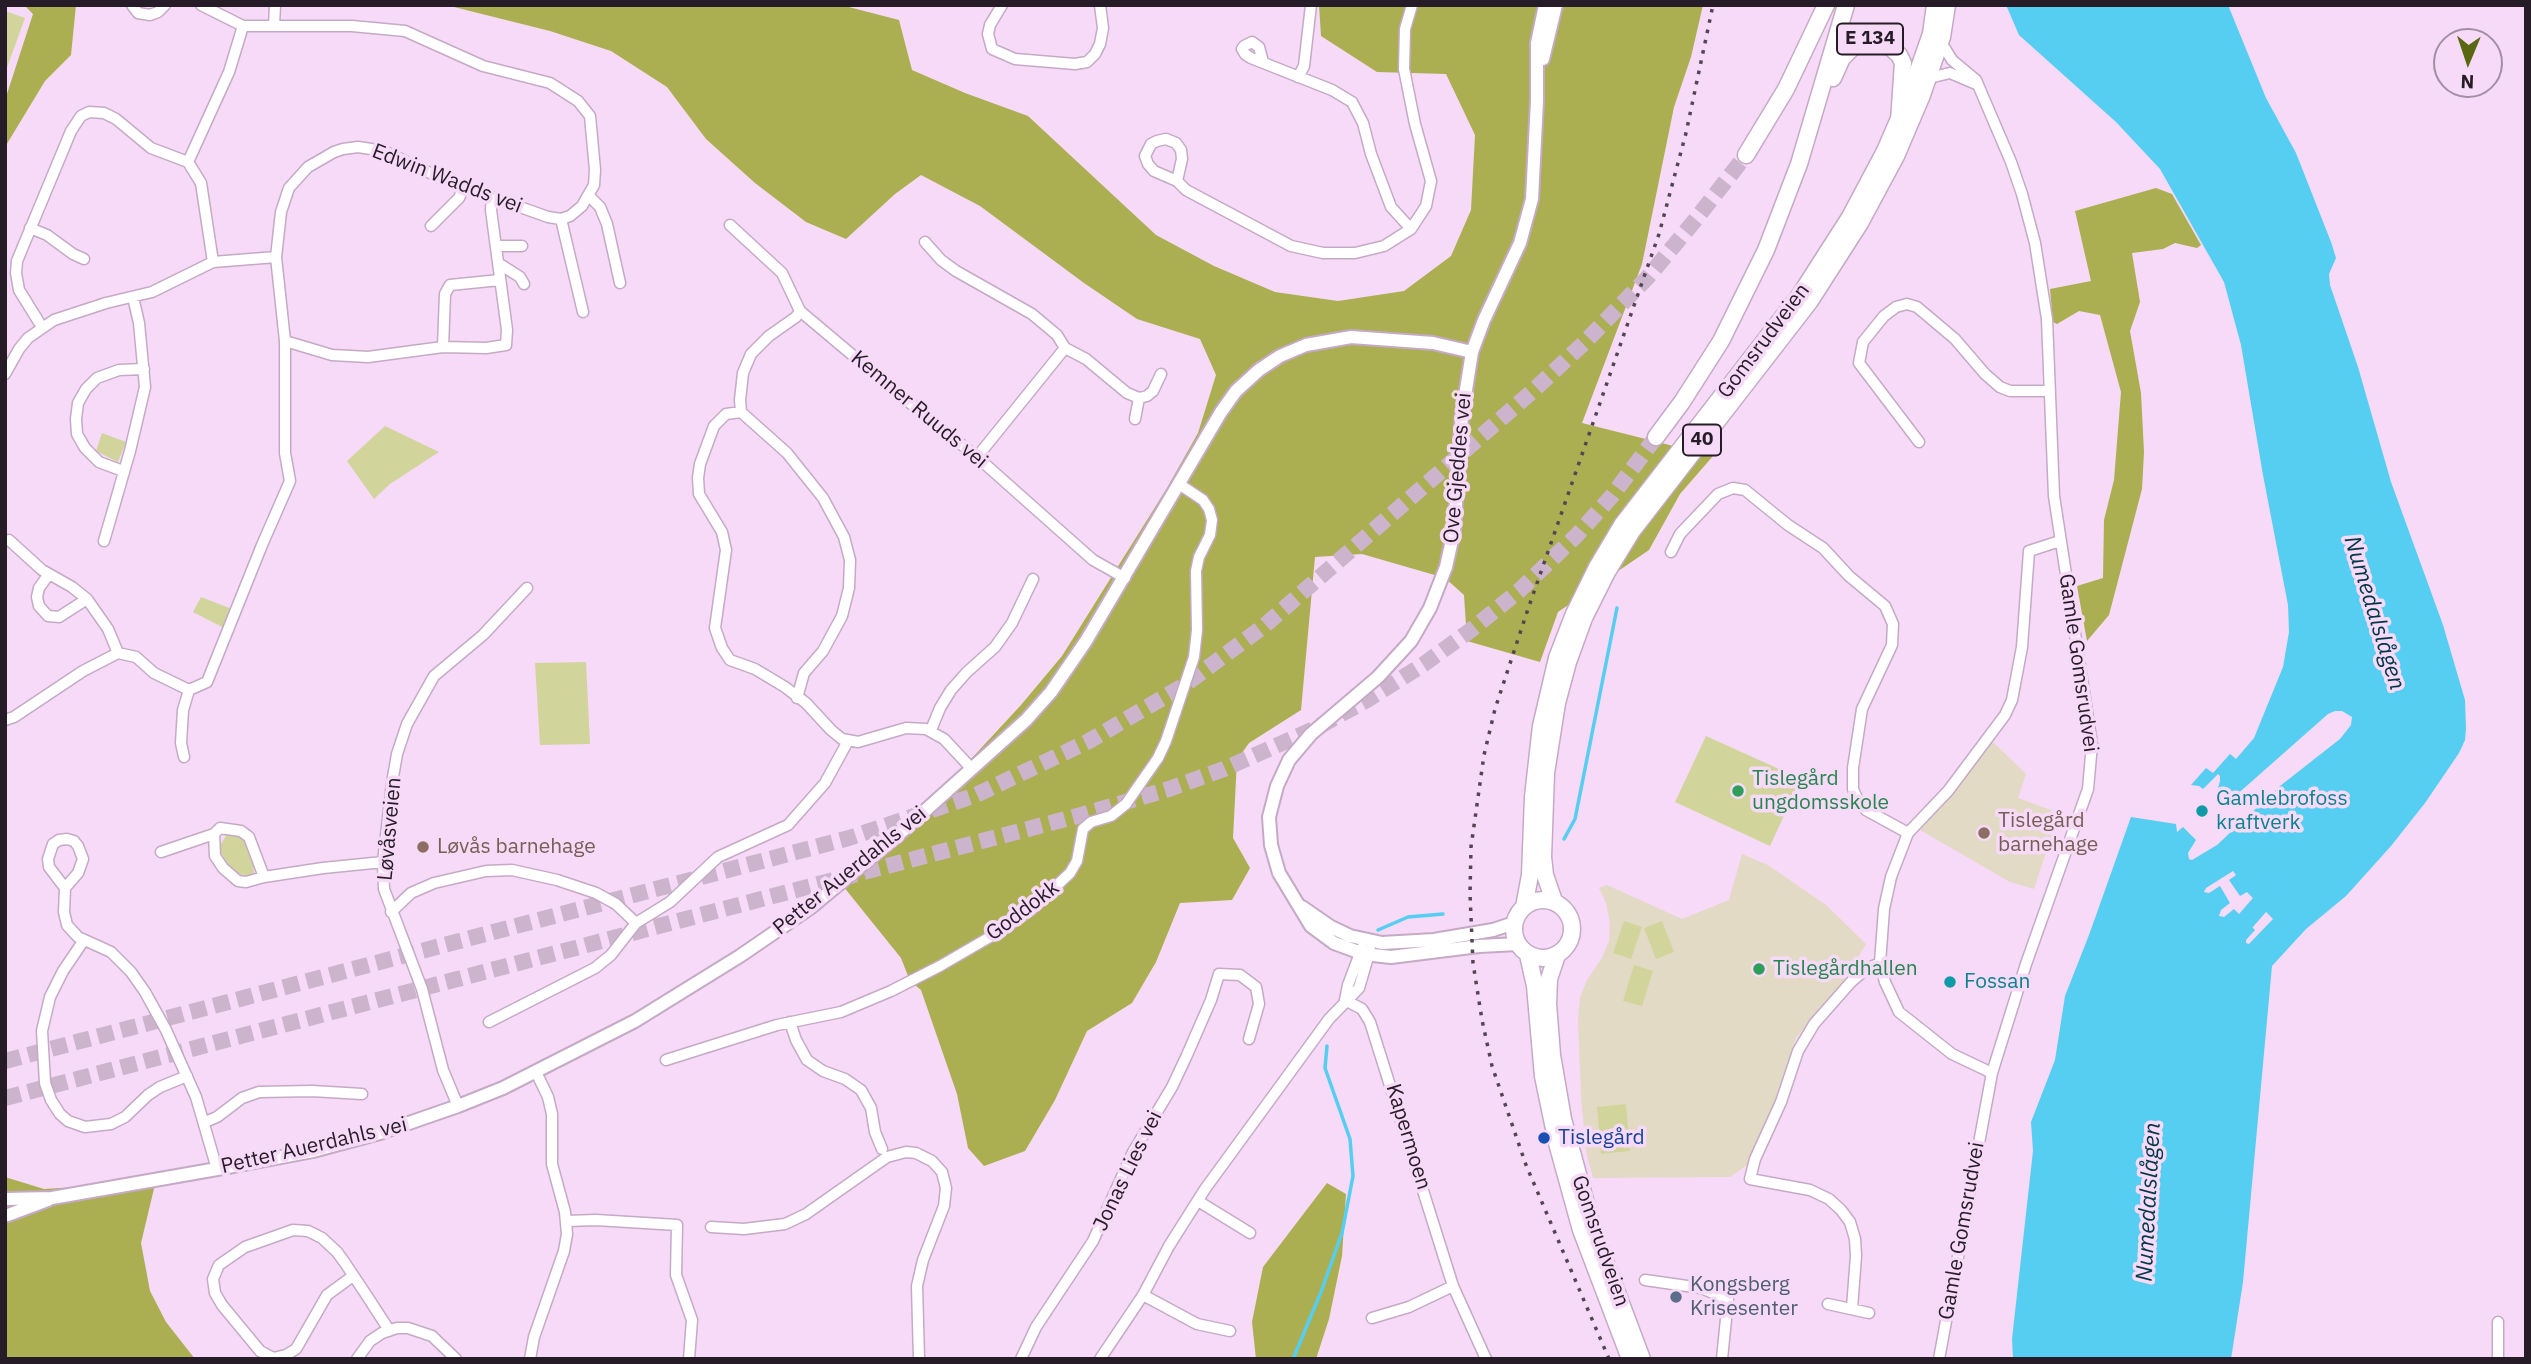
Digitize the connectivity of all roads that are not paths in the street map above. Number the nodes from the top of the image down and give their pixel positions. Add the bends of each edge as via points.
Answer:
1 (132, 5) edge
2 (165, 5) edge
3 (201, 5) edge
4 (275, 5) edge
5 (1002, 5) edge
6 (1100, 5) edge
7 (1311, 5) edge
8 (1412, 5) edge
9 (1545, 5) edge
10 (1556, 5) edge
11 (1826, 5) edge
12 (1846, 5) edge
13 (1936, 5) edge
14 (1947, 5) edge
15 (243, 26) junction
16 (274, 26) junction
17 (1941, 42) junction
18 (1263, 62) dead end
19 (1298, 77) junction
20 (1928, 78) junction
21 (1977, 84) junction
22 (1537, 101) junction
23 (1814, 118) junction
24 (1899, 121) junction
25 (1746, 155) tunnel mouth
26 (188, 162) junction
27 (1177, 181) junction
28 (464, 187) junction
29 (589, 196) junction
30 (492, 197) junction
31 (561, 219) junction
32 (431, 226) dead end
33 (730, 226) dead end
34 (30, 228) junction
35 (1411, 229) junction
36 (925, 242) dead end
37 (496, 246) junction
38 (522, 246) dead end
39 (276, 257) junction
40 (84, 259) dead end
41 (213, 262) junction
42 (498, 263) junction
43 (500, 280) junction
44 (620, 282) dead end
45 (524, 284) dead end
46 (134, 298) junction
47 (800, 311) junction
48 (583, 312) dead end
49 (42, 327) junction
50 (285, 341) junction
51 (443, 347) junction
52 (1065, 348) junction
53 (1472, 352) junction
54 (144, 369) junction
55 (5, 374) edge
56 (1161, 374) dead end
57 (2050, 391) junction
58 (1139, 398) junction
59 (741, 412) junction
60 (1135, 419) dead end
61 (1656, 437) tunnel mouth
62 (1919, 442) dead end
63 (977, 457) junction
64 (123, 471) junction
65 (1179, 484) junction
66 (9, 540) dead end
67 (103, 541) dead end
68 (2060, 541) junction
69 (1671, 552) dead end
70 (49, 575) junction
71 (1125, 578) junction
72 (1033, 579) dead end
73 (527, 588) dead end
74 (88, 599) junction
75 (118, 653) junction
76 (189, 690) junction
77 (797, 698) junction
78 (5, 720) edge
79 (931, 730) junction
80 (848, 741) junction
81 (184, 757) dead end
82 (972, 769) junction
83 (1908, 833) junction
84 (214, 834) junction
85 (161, 852) dead end
86 (383, 862) junction
87 (264, 877) junction
88 (65, 888) junction
89 (1554, 901) junction
90 (1296, 903) junction
91 (1524, 907) junction
92 (391, 912) junction
93 (636, 923) junction
94 (1514, 923) junction
95 (84, 940) junction
96 (1368, 942) junction
97 (1523, 949) junction
98 (1364, 954) junction
99 (1557, 955) junction
100 (1880, 963) junction
101 (1345, 1000) junction
102 (489, 1022) dead end
103 (790, 1022) junction
104 (1249, 1038) dead end
105 (666, 1060) dead end
106 (536, 1072) junction
107 (1992, 1073) junction
108 (187, 1076) junction
109 (362, 1094) dead end
110 (458, 1106) junction
111 (205, 1122) junction
112 (882, 1149) dead end
113 (217, 1169) junction
114 (6, 1198) edge
115 (52, 1198) junction
116 (1198, 1201) junction
117 (7, 1217) edge
118 (567, 1221) junction
119 (711, 1227) dead end
120 (1250, 1233) dead end
121 (354, 1276) junction
122 (1645, 1280) dead end
123 (1453, 1286) junction
124 (1143, 1295) junction
125 (1828, 1304) dead end
126 (1852, 1308) junction
127 (1869, 1313) dead end
128 (1372, 1318) dead end
129 (2498, 1322) dead end
130 (388, 1330) junction
131 (1230, 1331) dead end
132 (357, 1359) edge
133 (456, 1359) edge
134 (530, 1359) edge
135 (688, 1359) edge
136 (919, 1359) edge
137 (1021, 1359) edge
138 (1100, 1359) edge
139 (1486, 1359) edge
140 (1630, 1359) edge
141 (1642, 1359) edge
142 (1722, 1359) edge
143 (1939, 1359) edge
144 (2498, 1359) edge

1 - 2 street via 138,13 150,15
3 - 15 street
4 - 16 street
5 - 6 street via 990,24 992,49 1014,59 1075,64 1087,62 1100,44
7 - 19 street via 1304,66
8 - 35 street via 1405,29 1404,69 1431,180 1426,206
9 - 22 street, Ove Gjeddes vei via 1537,43
10 - 22 street, Ove Gjeddes vei
11 - 25 main road, E 134 via 1796,71
12 - 23 main road, E 134
13 - 24 main road, Gomsrudveien / 40 via 1931,34
14 - 17 main road, Gomsrudveien / 40
15 - 16 street
15 - 26 street via 229,72
16 - 29 street via 405,31 483,66 551,83 578,100 590,116 595,170
17 - 20 main road, Gomsrudveien / 40
17 - 21 street, Gamle Gomsrudvei
18 - 19 street
19 - 35 street via 1352,102 1391,206
20 - 21 street via 1950,73
20 - 89 main road, Gomsrudveien / 40 via 1884,179 1837,262 1632,531 1584,618 1557,703 1546,773 1543,857
21 - 57 street, Gamle Gomsrudvei via 2029,218 2047,319
22 - 53 street, Ove Gjeddes vei via 1530,211
23 - 24 main road, E 134 via 1842,58 1871,39 1889,46 1903,63
23 - 61 main road, E 134 via 1785,204 1744,297 1721,341
24 - 91 main road, Gomsrudveien / 40 via 1820,267 1642,497 1584,591 1557,658 1541,726
26 - 34 street via 151,148 104,113 89,112 71,131
26 - 41 street via 201,183
27 - 27 street via 1181,150 1166,139 1157,141 1147,150 1148,164
27 - 35 street via 1276,239 1306,250 1342,254 1370,250
28 - 30 street, Edwin Wadds vei
28 - 32 street
28 - 39 street, Edwin Wadds vei via 384,151 358,147 334,152 308,167 289,188
29 - 31 street via 577,212
29 - 44 street via 607,224
30 - 31 street, Edwin Wadds vei
30 - 37 street
31 - 48 street
33 - 47 street, Kemner Ruuds vei via 782,273
34 - 40 street
34 - 49 street via 17,261 16,281
36 - 52 street via 956,271 1032,314
37 - 38 street
37 - 42 street
39 - 41 street
39 - 50 street, Edwin Wadds vei
41 - 46 street
42 - 43 street
42 - 45 street
43 - 51 street via 450,285 445,294
43 - 51 street via 506,345
46 - 49 street via 71,313
46 - 54 street
47 - 59 street via 751,354 740,386
47 - 63 street, Kemner Ruuds vei
49 - 55 street via 19,349
50 - 51 street via 332,355 368,357
50 - 76 street, Edwin Wadds vei via 285,453 290,481 207,682
52 - 58 street
52 - 63 street
53 - 65 street, Petter Auerdahls vei via 1433,343 1364,337 1293,350 1269,362 1236,391
53 - 90 street, Ove Gjeddes vei via 1452,539 1430,608 1385,670 1300,745 1276,786 1269,817 1271,845 1279,873
54 - 64 street via 145,387
54 - 64 street via 119,370 97,378 78,403 78,434 85,448 99,462
56 - 58 street via 1153,391
57 - 62 street via 2000,387 1917,307 1896,307 1863,342 1859,363
57 - 68 street, Gamle Gomsrudvei
58 - 60 street
59 - 77 street via 786,453 823,498 844,537 850,561 842,616 823,651 804,673
59 - 77 street via 726,414 714,426 700,464 699,494 722,532 726,550 717,638 730,660 755,669
63 - 71 street, Kemner Ruuds vei via 1093,560
64 - 67 street
65 - 71 street, Petter Auerdahls vei
65 - 103 street, Goddokk via 1203,500 1212,520 1196,571 1196,648 1166,741 1126,804 1085,827 1070,873 1002,930 891,992 841,1012
66 - 70 street
68 - 83 street via 2029,551 2022,647 2005,715 1948,791
68 - 107 street, Gamle Gomsrudvei via 2090,723 2091,775
69 - 83 street via 1680,534 1718,494 1733,488 1745,490 1823,548 1885,606 1893,624 1892,645 1862,709 1853,768 1855,796 1866,810
70 - 74 street
70 - 74 street via 37,597 47,617 59,617
71 - 82 street, Petter Auerdahls vei via 1051,692
72 - 79 street via 1012,624 951,690
73 - 86 street, Løvåsveien via 483,635 434,676 412,712 393,773
74 - 75 street
75 - 76 street via 136,657 153,673
75 - 78 street
76 - 81 street via 183,710
77 - 80 street
79 - 80 street via 906,728
79 - 82 street
80 - 93 street via 825,782 788,825 724,852 670,902
82 - 106 street, Petter Auerdahls vei via 858,870 787,924 635,1021
83 - 100 street via 1884,909
84 - 85 street
84 - 87 street via 220,828 230,828 249,837
84 - 87 street via 215,856 223,869 238,881
86 - 87 street
86 - 92 street, Løvåsveien via 382,880
88 - 88 street via 48,859 53,844 66,839 74,841 83,859
88 - 95 street via 67,925
89 - 91 main road via 1539,900
89 - 99 main road, 40 via 1568,913 1572,926 1567,946
90 - 96 street, Ove Gjeddes vei via 1331,927
90 - 98 street, Ove Gjeddes vei via 1321,935
91 - 94 main road, 40
92 - 93 street via 411,893 427,886 486,871 512,870 596,893
92 - 110 street, Løvåsveien via 422,989 443,1070
93 - 102 street via 604,961
94 - 96 street, Ove Gjeddes vei via 1434,940
94 - 97 main road via 1515,938
95 - 108 street via 111,952 131,972 161,1020
95 - 108 street via 53,990 44,1018 44,1074 60,1114 85,1127 111,1124 160,1087
96 - 98 street
97 - 98 street, Ove Gjeddes vei via 1479,946 1403,957
97 - 99 main road via 1540,958
97 - 140 main road, Gomsrudveien via 1534,976 1542,1066 1559,1153 1589,1253
98 - 101 street via 1359,988
99 - 141 main road, Gomsrudveien / 40 via 1549,979 1548,1004 1563,1119 1592,1226
100 - 107 street via 1899,1012 1952,1054
100 - 126 street via 1851,982 1814,1024 1798,1051 1750,1179 1810,1190 1841,1210 1855,1239
101 - 116 street
101 - 123 street, Kapermoen via 1366,1014 1375,1035
103 - 105 street, Goddokk
103 - 112 street via 807,1060 861,1090
104 - 137 street, Jonas Lies vei via 1258,1004 1256,987 1240,975 1219,974 1172,1087 1133,1152 1093,1241 1036,1327
106 - 110 street, Petter Auerdahls vei
106 - 118 street via 552,1114 553,1171
107 - 143 street, Gamle Gomsrudvei
108 - 111 street
109 - 111 street via 259,1092
110 - 113 street, Petter Auerdahls vei via 361,1138
111 - 113 street
113 - 115 street, Petter Auerdahls vei
114 - 115 street, Petter Auerdahls vei
114 - 117 street
115 - 117 street, Petter Auerdahls vei
116 - 120 street
116 - 124 street
118 - 134 street via 564,1251
118 - 135 street via 677,1225 676,1275 692,1320
119 - 136 street via 785,1224 887,1157 906,1152 932,1161 942,1172 946,1188 917,1286
121 - 121 street via 329,1244 300,1230 245,1247 219,1265 213,1279 222,1306 260,1351 273,1358 296,1349 327,1294
121 - 130 street
122 - 142 street via 1701,1288 1728,1299
123 - 128 street
123 - 139 street, Kapermoen
124 - 131 street via 1197,1324
124 - 138 street
125 - 126 street
126 - 127 street
129 - 144 street
130 - 132 street via 370,1341
130 - 133 street via 424,1332

